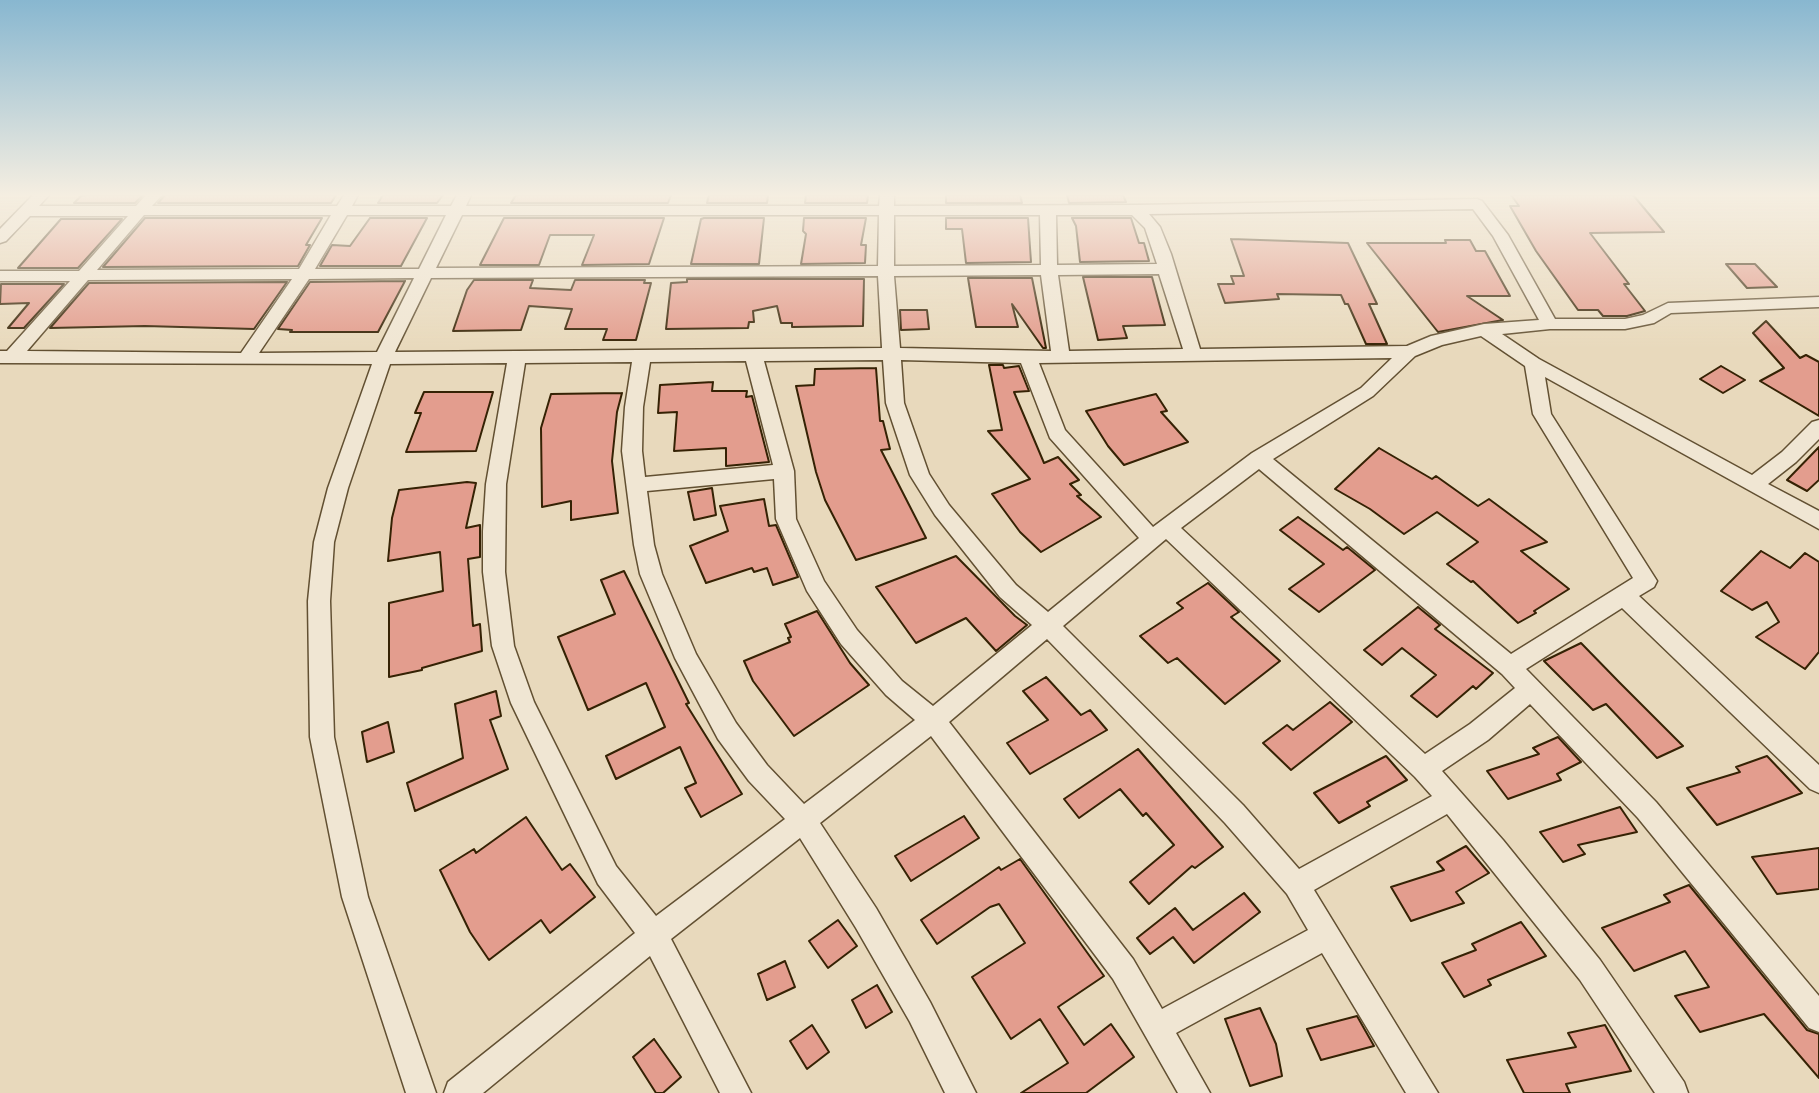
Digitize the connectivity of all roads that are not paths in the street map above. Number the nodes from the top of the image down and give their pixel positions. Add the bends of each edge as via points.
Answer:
1 (108, 246) edge
2 (320, 246) edge
3 (437, 246) edge
4 (886, 246) edge
5 (1049, 246) edge
6 (1160, 246) edge
7 (1506, 246) edge
8 (1166, 270) junction
9 (1049, 271) junction
10 (886, 273) junction
11 (304, 274) junction
12 (423, 274) junction
13 (81, 275) junction
14 (0, 276) edge
15 (1819, 302) edge
16 (1550, 324) junction
17 (1484, 330) junction
18 (1409, 352) junction
19 (890, 354) junction
20 (1193, 354) junction
21 (517, 355) junction
22 (1060, 356) junction
23 (642, 357) junction
24 (754, 357) junction
25 (1028, 357) junction
26 (6, 358) edge
27 (383, 358) junction
28 (246, 359) junction
29 (1533, 363) junction
30 (1819, 427) edge
31 (1259, 458) junction
32 (784, 471) junction
33 (1755, 483) junction
34 (636, 485) junction
35 (1819, 521) edge
36 (1160, 533) junction
37 (1623, 596) junction
38 (1049, 626) junction
39 (1510, 667) junction
40 (1530, 690) junction
41 (933, 720) junction
42 (1424, 769) junction
43 (1819, 781) edge
44 (1451, 799) junction
45 (803, 820) junction
46 (1296, 885) junction
47 (654, 935) junction
48 (1327, 935) junction
49 (1819, 1018) edge
50 (1158, 1027) junction
51 (421, 1093) edge
52 (459, 1093) edge
53 (736, 1093) edge
54 (961, 1093) edge
55 (1195, 1093) edge
56 (1423, 1093) edge
57 (1674, 1093) edge

1 - 13 street
2 - 11 street
3 - 12 street
4 - 10 street
5 - 9 street
6 - 8 street
7 - 16 street
8 - 9 street
8 - 20 street
9 - 10 street
9 - 22 street
10 - 12 street
10 - 19 street
11 - 12 street
11 - 13 street
11 - 28 street
12 - 27 street
13 - 14 street
13 - 26 street
15 - 16 street via 1668,308 1625,324
16 - 17 street
17 - 18 street via 1437,340
17 - 29 street
18 - 20 street
18 - 31 street via 1367,392
19 - 24 street
19 - 25 street
19 - 38 street via 895,403 920,475 1007,591
20 - 22 street
21 - 23 street
21 - 27 street
21 - 47 street via 496,484 494,572 503,646 523,703 607,875
22 - 25 street
23 - 24 street
23 - 34 street via 633,429
24 - 32 street
25 - 36 street via 1057,433 1138,526
26 - 28 street
27 - 28 street
27 - 51 street via 324,542 318,668 321,737 355,897
29 - 33 street
29 - 37 street via 1542,414 1646,581
30 - 33 street
31 - 36 street
31 - 39 street
32 - 34 street
32 - 41 street via 786,519 815,585 849,637 894,688
33 - 35 street
34 - 45 street via 651,574 686,658 727,731 758,773
36 - 38 street
36 - 42 street
37 - 39 street
37 - 43 street
38 - 41 street
38 - 46 street via 1234,814
39 - 40 street
40 - 42 street
40 - 49 street via 1647,810
41 - 45 street
41 - 50 street via 1123,969
42 - 44 street
44 - 46 street
44 - 57 street via 1590,970
45 - 47 street
45 - 54 street via 907,988
46 - 48 street
47 - 52 street
47 - 53 street
48 - 50 street
48 - 56 street
50 - 55 street

